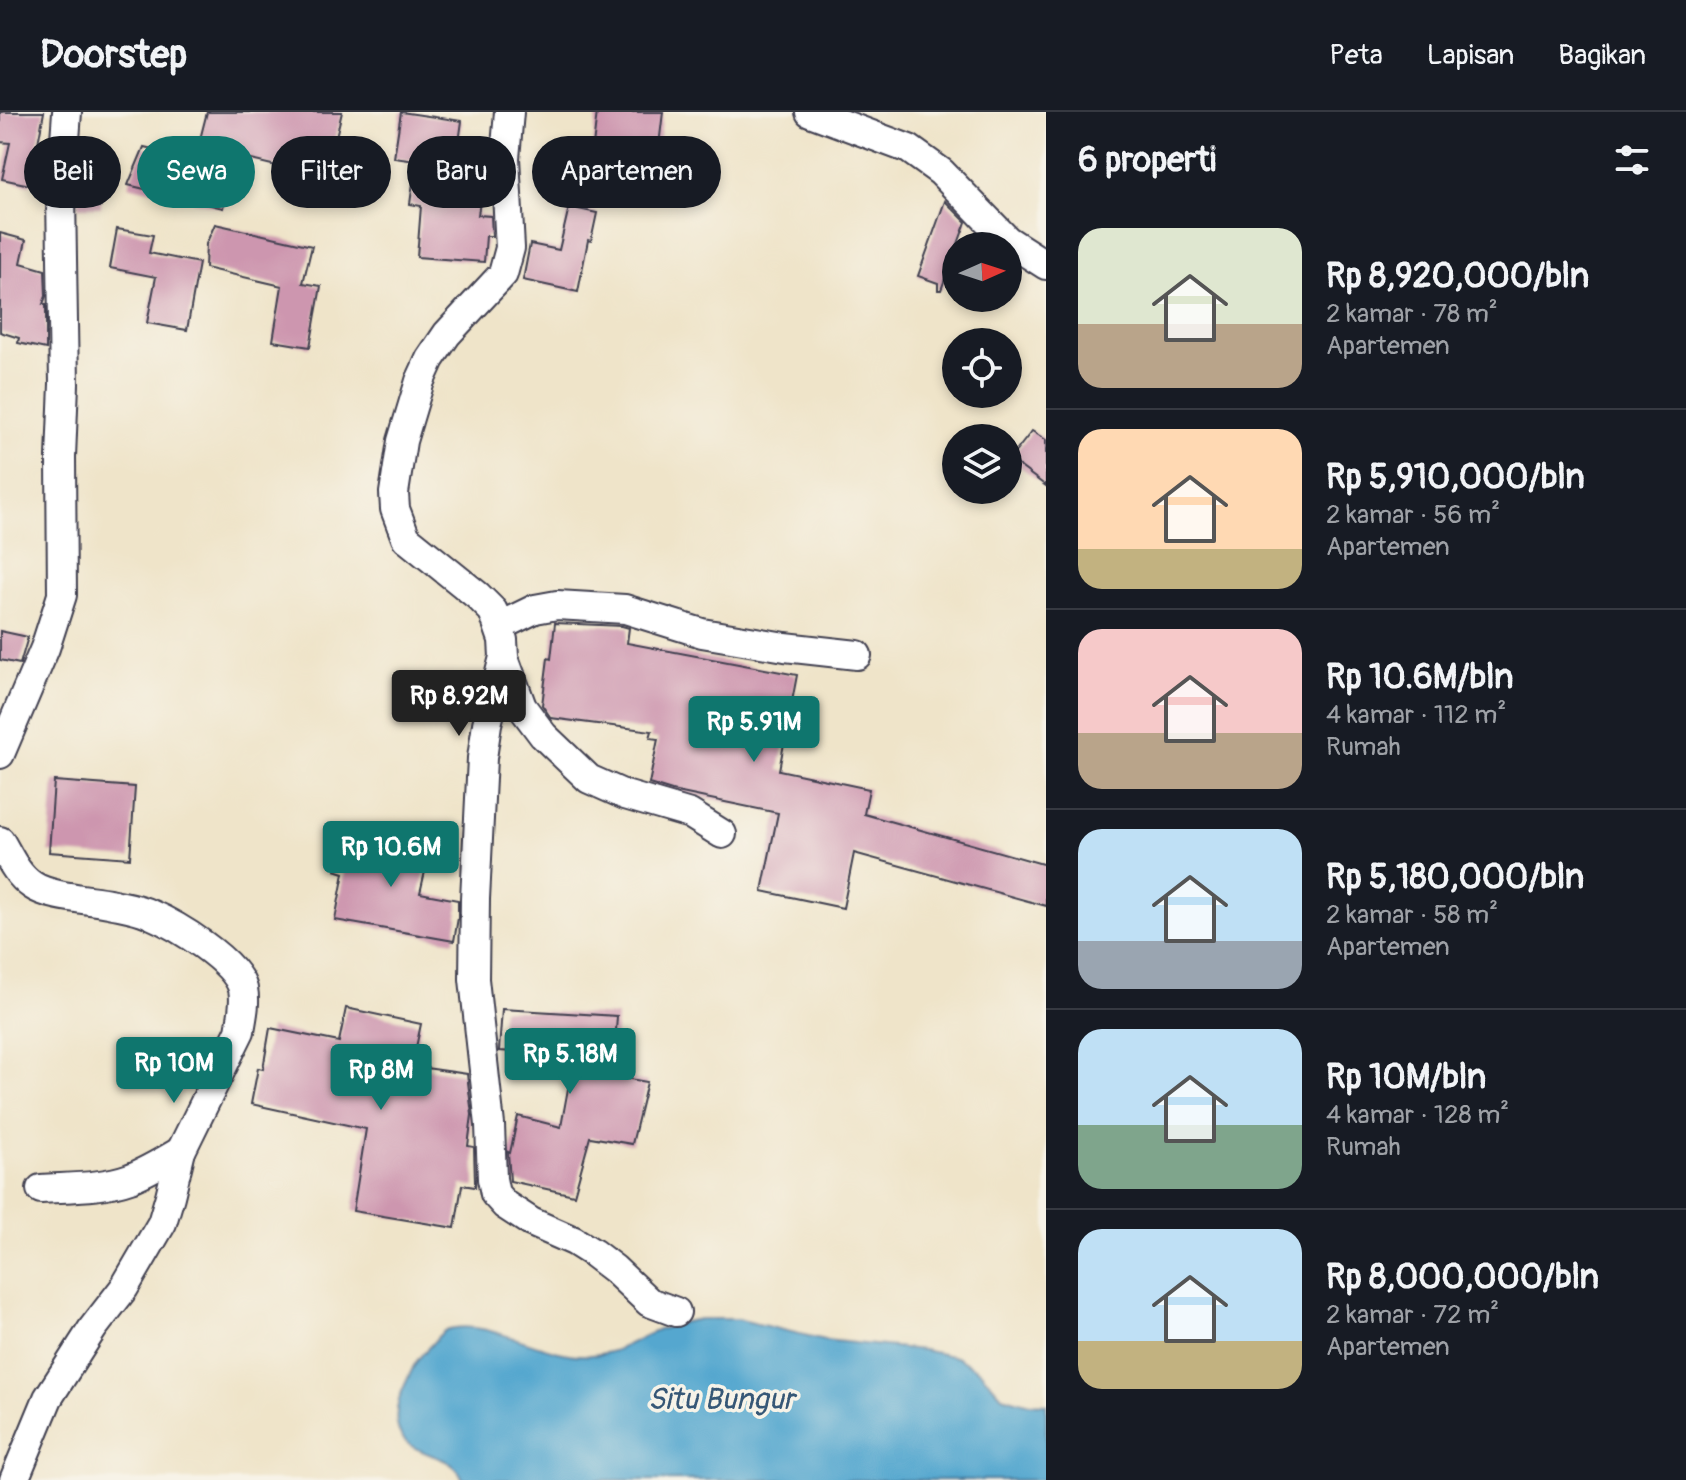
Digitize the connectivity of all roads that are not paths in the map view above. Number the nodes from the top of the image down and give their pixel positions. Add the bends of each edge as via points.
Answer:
1 (67, 112) edge
2 (509, 112) edge
3 (810, 112) edge
4 (1046, 265) edge
5 (500, 626) junction
6 (857, 655) dead end
7 (504, 657) junction
8 (0, 754) edge
9 (722, 834) dead end
10 (0, 841) edge
11 (181, 1151) junction
12 (41, 1189) dead end
13 (676, 1312) dead end
14 (14, 1480) edge

1 - 8 street via 61,196 62,595
2 - 5 street via 508,261 503,274 430,359 402,441 394,493 406,538 478,596
3 - 4 street via 909,149 941,172 1007,240
5 - 6 street via 557,605 625,609 702,633
5 - 7 street
7 - 9 street via 522,707 589,779 690,814
7 - 13 street via 482,758 475,899 474,979 495,1194 531,1222 593,1253 649,1302
10 - 11 street via 16,870 33,886 148,913 199,941 238,976 244,1012 240,1031
11 - 12 street via 128,1179
11 - 14 street via 162,1223 48,1398

